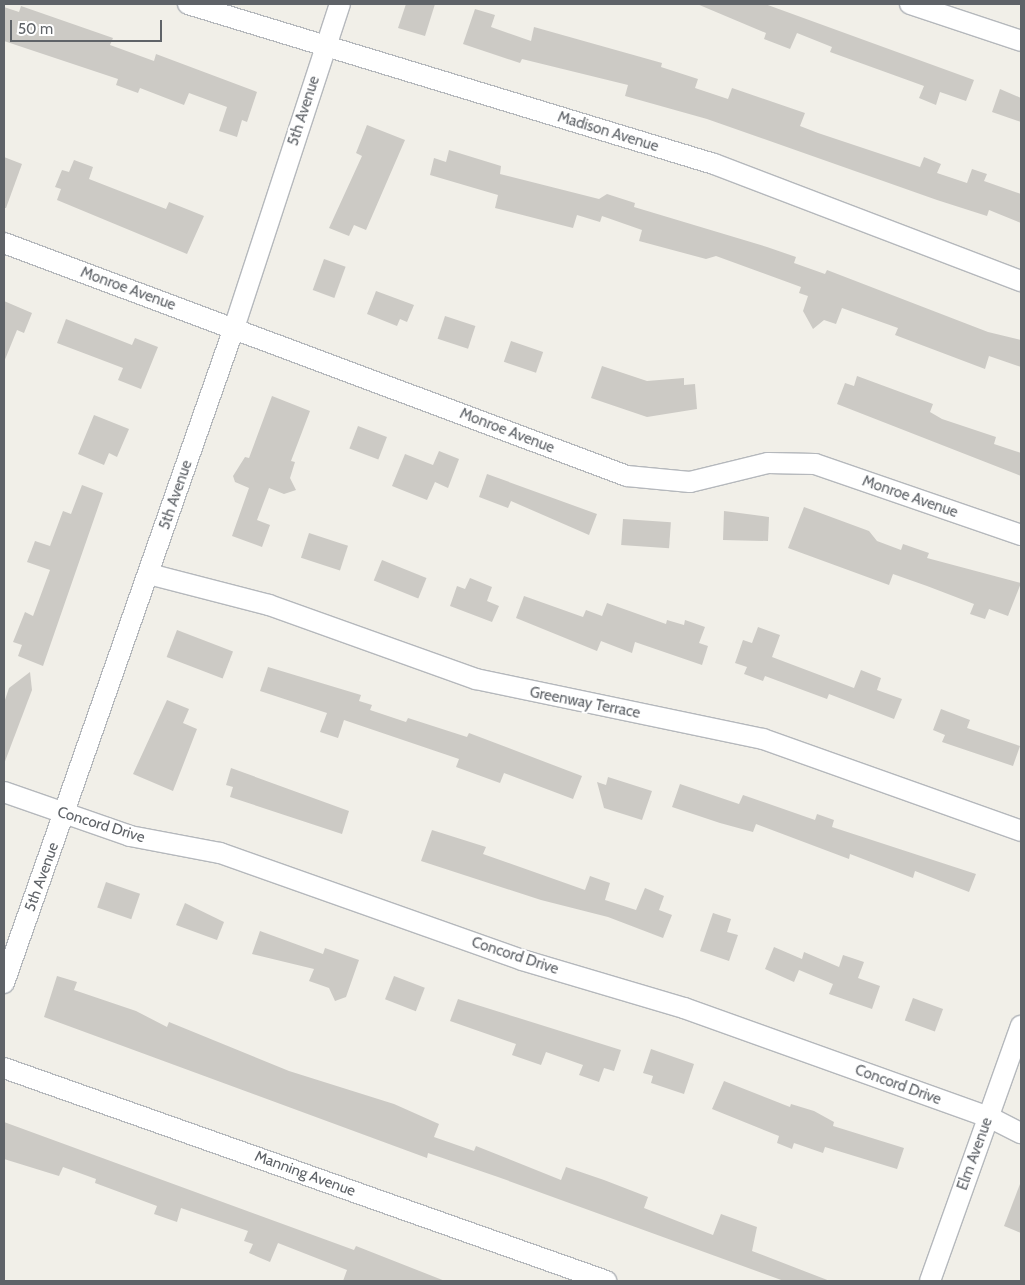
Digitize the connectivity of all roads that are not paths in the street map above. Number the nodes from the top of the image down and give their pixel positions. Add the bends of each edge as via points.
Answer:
1 (188, 4) edge
2 (340, 4) edge
3 (910, 4) edge
4 (1021, 42) edge
5 (324, 46) junction
6 (4, 243) edge
7 (1021, 281) edge
8 (234, 328) junction
9 (1021, 535) edge
10 (149, 574) junction
11 (4, 792) edge
12 (65, 814) junction
13 (1021, 831) edge
14 (4, 983) edge
15 (1021, 1026) edge
16 (4, 1068) edge
17 (989, 1117) junction
18 (1021, 1133) edge
19 (606, 1281) edge
20 (930, 1281) edge

1 - 5 street, Madison Avenue
2 - 5 street, 5th Avenue
3 - 4 street
5 - 7 street, Madison Avenue via 714,164
5 - 8 street, 5th Avenue
6 - 8 street, Monroe Avenue
8 - 9 street, Monroe Avenue via 627,476 690,482 768,464 815,464
8 - 10 street, 5th Avenue
10 - 12 street, 5th Avenue
10 - 13 street, Greenway Terrace via 270,606 476,679 551,698 763,739
11 - 12 street, Concord Drive
12 - 14 street, 5th Avenue
12 - 17 street, Concord Drive via 130,836 220,852
15 - 17 street, Elm Avenue
16 - 19 street, Manning Avenue
17 - 18 street, Concord Drive
17 - 20 street, Elm Avenue

